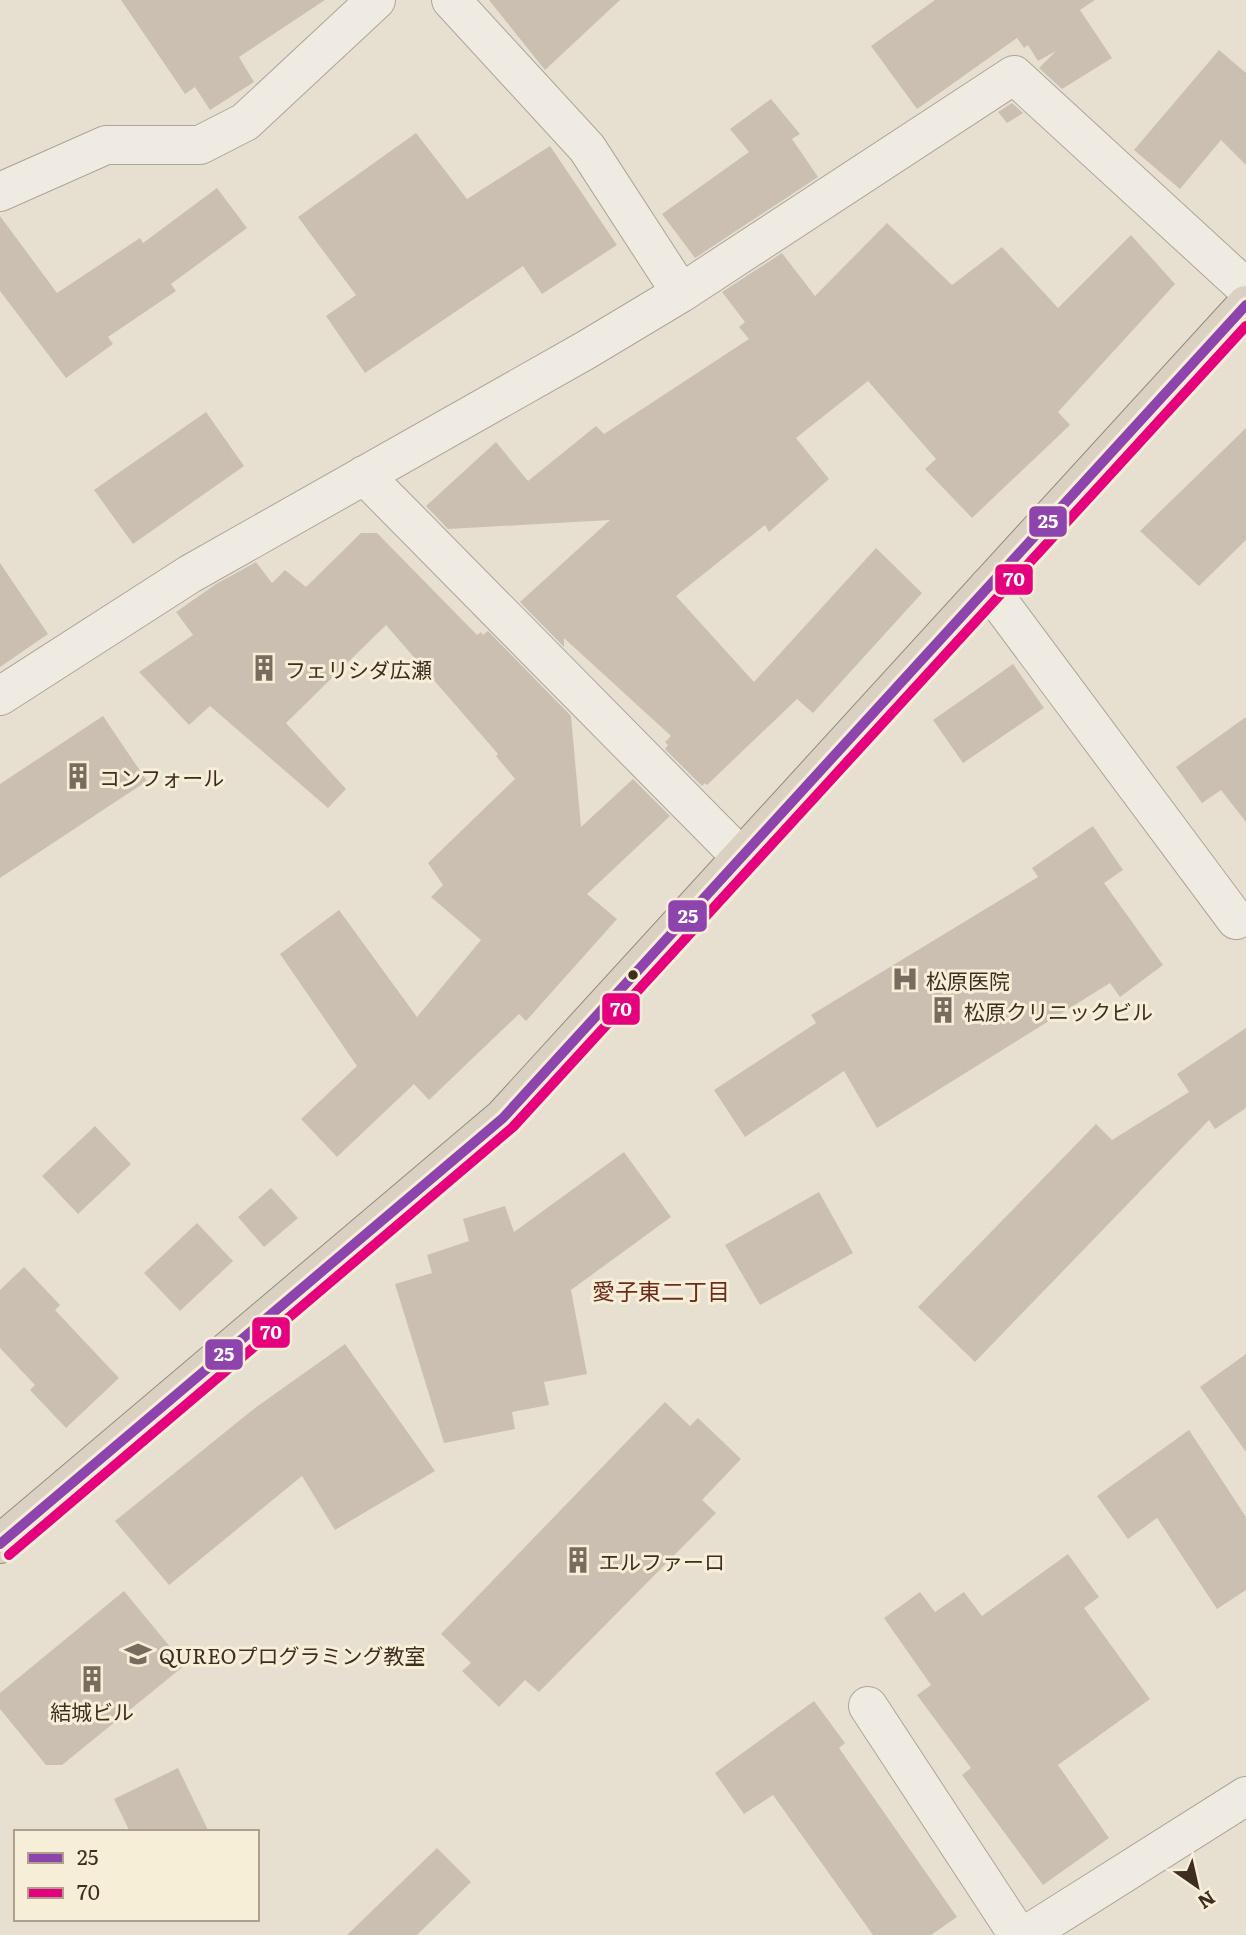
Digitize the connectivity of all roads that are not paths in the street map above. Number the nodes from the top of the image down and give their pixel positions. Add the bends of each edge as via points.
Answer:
1 (376, 0) edge
2 (451, 0) edge
3 (0, 192) edge
4 (1246, 288) edge
5 (681, 293) junction
6 (1246, 305) edge
7 (364, 475) junction
8 (988, 587) junction
9 (0, 696) edge
10 (741, 857) junction
11 (1236, 920) dead end
12 (0, 1544) edge
13 (867, 1706) dead end
14 (1246, 1796) edge
15 (1018, 1935) edge
16 (1026, 1935) edge

1 - 3 street via 245,122 200,145 106,145
2 - 5 street via 587,148
4 - 5 street via 1014,75
5 - 7 street
6 - 8 highway
7 - 9 street via 190,574
7 - 10 street
8 - 10 highway
8 - 11 street
10 - 12 highway via 503,1118
13 - 15 street
14 - 16 street

